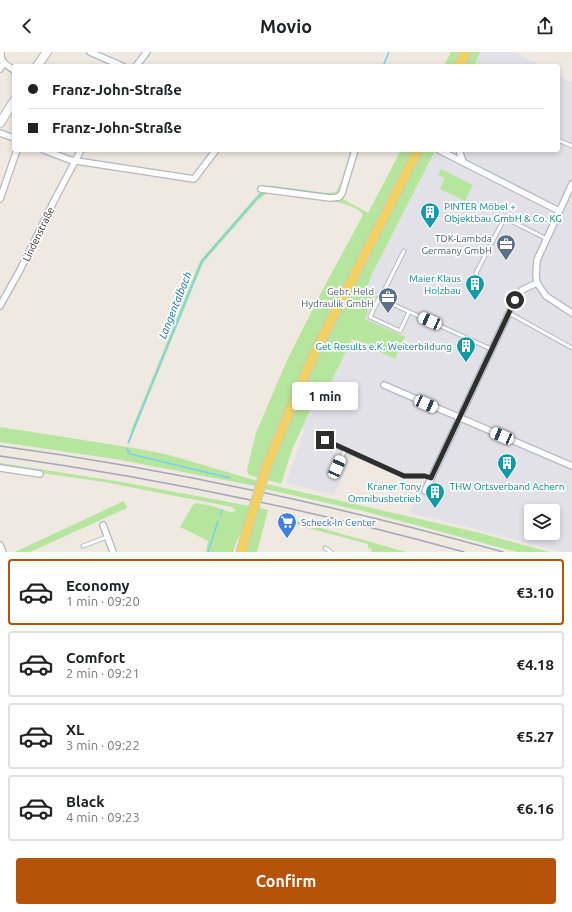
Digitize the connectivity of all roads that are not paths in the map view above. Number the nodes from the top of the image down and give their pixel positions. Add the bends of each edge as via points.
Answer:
1 (1, 52) edge
2 (47, 52) edge
3 (90, 52) edge
4 (146, 52) edge
5 (466, 52) edge
6 (4, 63) junction
7 (38, 64) edge
8 (117, 64) edge
9 (137, 64) edge
10 (460, 64) edge
11 (0, 69) edge
12 (12, 69) edge
13 (12, 104) edge
14 (0, 123) edge
15 (0, 133) edge
16 (12, 137) edge
17 (560, 141) edge
18 (572, 146) edge
19 (16, 152) edge
20 (49, 152) edge
21 (80, 152) edge
22 (214, 152) edge
23 (354, 152) edge
24 (417, 152) edge
25 (445, 152) edge
26 (460, 152) edge
27 (74, 161) junction
28 (463, 162) junction
29 (572, 184) edge
30 (261, 188) dead end
31 (0, 199) edge
32 (559, 212) junction
33 (547, 239) junction
34 (404, 251) dead end
35 (481, 280) dead end
36 (538, 282) junction
37 (384, 290) dead end
38 (0, 306) edge
39 (409, 312) junction
40 (509, 312) junction
41 (572, 313) edge
42 (572, 348) edge
43 (491, 349) junction
44 (384, 385) dead end
45 (458, 418) junction
46 (325, 440) dead end
47 (345, 450) junction
48 (572, 466) edge
49 (337, 467) dead end
50 (0, 468) edge
51 (40, 474) dead end
52 (431, 478) junction
53 (425, 491) dead end
54 (103, 525) dead end
55 (107, 537) junction
56 (0, 545) edge
57 (83, 546) dead end
58 (325, 548) dead end
59 (3, 552) edge
60 (113, 552) edge
61 (241, 552) edge
62 (331, 552) edge

1 - 6 street
2 - 7 street
3 - 8 street
4 - 9 street
5 - 10 main road
6 - 11 street
6 - 12 street
13 - 14 street
15 - 16 street
17 - 18 lane
19 - 31 street
20 - 27 street
21 - 27 street, Lindenstraße
22 - 27 street via 194,179
23 - 30 street via 339,197 330,198
24 - 61 main road, bridge via 314,354 267,465
25 - 28 street
26 - 28 street
27 - 38 street, Lindenstraße via 31,250
28 - 32 street
29 - 32 street
32 - 33 street
33 - 35 lane via 509,220 503,221 476,273
33 - 36 street via 537,260
34 - 37 lane
36 - 40 street via 522,290
36 - 41 street via 546,296
39 - 39 lane via 400,331 370,317 379,298
39 - 43 lane
40 - 42 lane
40 - 43 street
43 - 45 street
44 - 45 street
45 - 48 street
45 - 52 street
46 - 47 lane
47 - 49 lane
47 - 52 lane via 404,476
50 - 51 street
52 - 53 street
54 - 55 street
55 - 57 lane
55 - 60 street
56 - 59 street
58 - 62 lane

